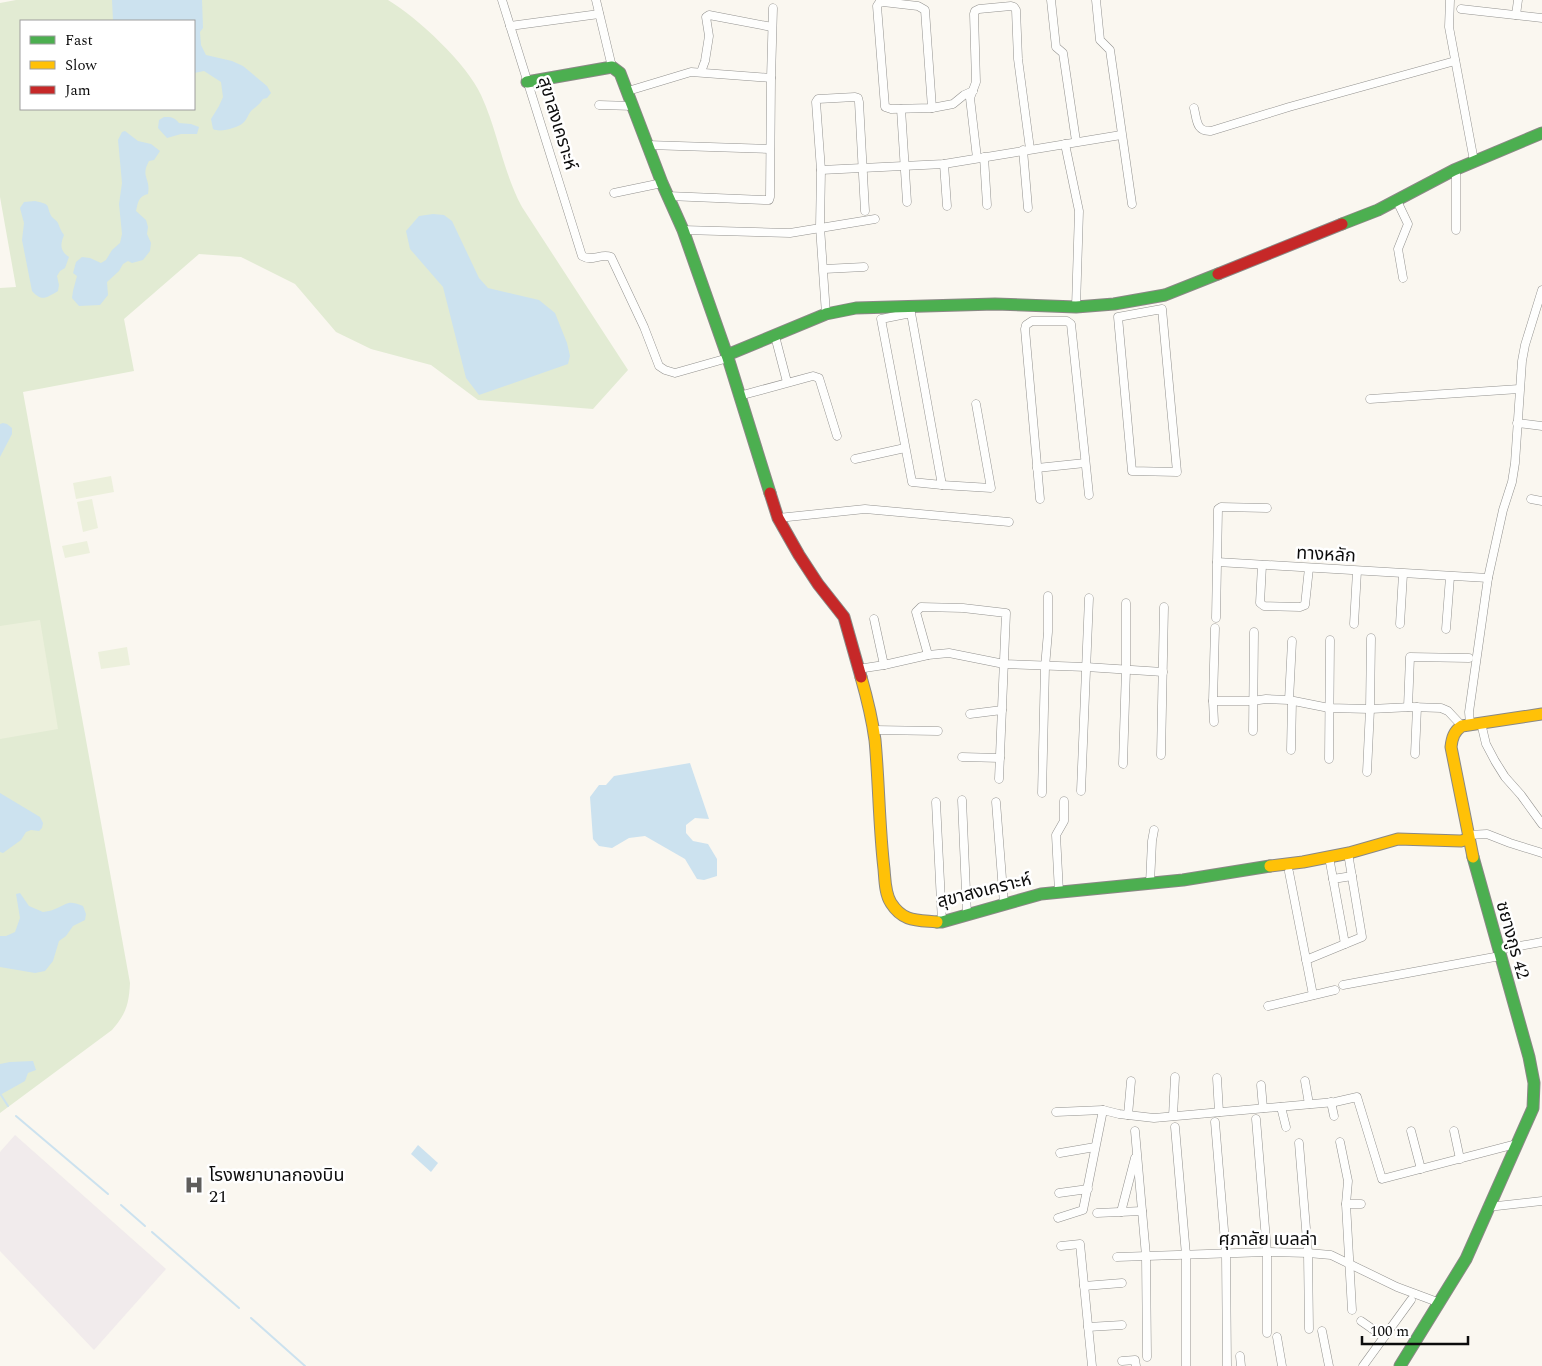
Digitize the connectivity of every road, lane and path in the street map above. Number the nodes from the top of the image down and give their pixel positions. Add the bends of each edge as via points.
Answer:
1 (502, 0) edge
2 (598, 0) edge
3 (1050, 0) edge
4 (1096, 0) edge
5 (1450, 0) edge
6 (1518, 0) edge
7 (773, 8) dead end
8 (1461, 9) dead end
9 (599, 14) junction
10 (1516, 15) junction
11 (1542, 18) edge
12 (510, 26) junction
13 (772, 27) junction
14 (1455, 61) junction
15 (612, 67) junction
16 (701, 72) junction
17 (771, 78) junction
18 (527, 82) junction
19 (628, 91) junction
20 (973, 91) junction
21 (599, 105) dead end
22 (633, 106) junction
23 (932, 108) junction
24 (1194, 108) dead end
25 (901, 109) junction
26 (1542, 134) edge
27 (1121, 135) junction
28 (1076, 141) junction
29 (1065, 144) junction
30 (648, 145) junction
31 (770, 149) junction
32 (1026, 150) junction
33 (981, 157) junction
34 (1474, 161) junction
35 (944, 164) junction
36 (904, 167) junction
37 (862, 168) junction
38 (821, 170) junction
39 (1454, 170) junction
40 (662, 183) junction
41 (614, 193) dead end
42 (668, 196) junction
43 (1397, 201) junction
44 (907, 202) dead end
45 (1132, 204) dead end
46 (987, 205) dead end
47 (947, 206) dead end
48 (1028, 208) dead end
49 (865, 211) dead end
50 (875, 219) dead end
51 (820, 227) junction
52 (683, 230) junction
53 (1456, 230) dead end
54 (864, 267) dead end
55 (824, 269) junction
56 (1403, 278) dead end
57 (1542, 290) edge
58 (1138, 300) junction
59 (1044, 306) junction
60 (1076, 307) junction
61 (893, 312) junction
62 (1140, 313) junction
63 (826, 314) junction
64 (1044, 321) junction
65 (775, 336) junction
66 (728, 357) junction
67 (787, 382) junction
68 (1519, 389) junction
69 (739, 396) junction
70 (1370, 400) dead end
71 (976, 404) dead end
72 (1517, 423) junction
73 (1542, 426) edge
74 (837, 436) dead end
75 (906, 448) junction
76 (855, 459) dead end
77 (1085, 463) junction
78 (1037, 468) junction
79 (942, 485) junction
80 (1089, 495) dead end
81 (1040, 499) dead end
82 (1531, 499) dead end
83 (1542, 501) edge
84 (1267, 508) dead end
85 (778, 518) junction
86 (1009, 522) dead end
87 (1217, 562) junction
88 (1262, 565) junction
89 (1309, 568) junction
90 (1358, 571) junction
91 (1403, 574) junction
92 (1450, 577) junction
93 (1488, 578) junction
94 (1048, 596) dead end
95 (1089, 598) dead end
96 (1126, 603) dead end
97 (1164, 607) dead end
98 (874, 618) dead end
99 (1216, 618) dead end
100 (1354, 624) dead end
101 (1400, 624) dead end
102 (1215, 628) dead end
103 (1446, 629) dead end
104 (1254, 632) dead end
105 (1371, 638) dead end
106 (1330, 640) dead end
107 (1292, 641) dead end
108 (928, 655) junction
109 (1469, 658) dead end
110 (1004, 664) junction
111 (884, 665) junction
112 (1045, 667) junction
113 (1086, 667) junction
114 (858, 669) junction
115 (1126, 669) junction
116 (1163, 672) junction
117 (1213, 701) junction
118 (1252, 701) junction
119 (1291, 701) junction
120 (1408, 707) junction
121 (1417, 707) junction
122 (1329, 708) junction
123 (1370, 709) junction
124 (1002, 710) junction
125 (970, 714) dead end
126 (1542, 714) edge
127 (1214, 722) dead end
128 (1471, 724) junction
129 (874, 730) junction
130 (938, 731) dead end
131 (1254, 731) dead end
132 (1291, 750) dead end
133 (1415, 754) dead end
134 (1161, 755) dead end
135 (962, 757) dead end
136 (1000, 758) junction
137 (1329, 759) dead end
138 (1123, 764) dead end
139 (1367, 772) dead end
140 (999, 779) dead end
141 (1081, 791) dead end
142 (1042, 793) dead end
143 (962, 800) dead end
144 (936, 802) dead end
145 (996, 802) dead end
146 (1064, 802) dead end
147 (1542, 824) edge
148 (1154, 830) dead end
149 (1468, 837) junction
150 (1348, 853) junction
151 (1542, 853) edge
152 (1328, 857) junction
153 (1289, 872) dead end
154 (1352, 876) junction
155 (1333, 879) junction
156 (1150, 883) junction
157 (1059, 892) junction
158 (1004, 904) junction
159 (967, 915) junction
160 (942, 922) junction
161 (1542, 942) edge
162 (1345, 944) junction
163 (1499, 953) junction
164 (1306, 960) junction
165 (1343, 986) dead end
166 (1335, 990) dead end
167 (1313, 995) junction
168 (1268, 1006) dead end
169 (1174, 1078) dead end
170 (1217, 1078) dead end
171 (1131, 1081) dead end
172 (1305, 1081) dead end
173 (1261, 1085) dead end
174 (1331, 1102) junction
175 (1309, 1104) junction
176 (1281, 1107) junction
177 (1263, 1108) junction
178 (1103, 1110) junction
179 (1056, 1112) dead end
180 (1219, 1112) junction
181 (1128, 1115) junction
182 (1173, 1116) junction
183 (1334, 1116) dead end
184 (1256, 1119) dead end
185 (1215, 1122) dead end
186 (1175, 1127) dead end
187 (1286, 1127) dead end
188 (1135, 1131) dead end
189 (1410, 1131) dead end
190 (1454, 1131) dead end
191 (1340, 1142) dead end
192 (1299, 1143) dead end
193 (1516, 1144) junction
194 (1095, 1147) junction
195 (1137, 1150) junction
196 (1060, 1153) dead end
197 (1460, 1159) junction
198 (1421, 1169) junction
199 (1088, 1188) junction
200 (1059, 1193) dead end
201 (1542, 1201) edge
202 (1346, 1204) junction
203 (1362, 1204) dead end
204 (1488, 1207) junction
205 (1142, 1210) junction
206 (1122, 1212) junction
207 (1097, 1213) dead end
208 (1058, 1218) dead end
209 (1062, 1246) dead end
210 (1267, 1252) junction
211 (1308, 1253) junction
212 (1226, 1254) junction
213 (1186, 1255) junction
214 (1146, 1256) junction
215 (1116, 1257) dead end
216 (1350, 1264) junction
217 (1122, 1283) dead end
218 (1084, 1286) junction
219 (1411, 1300) dead end
220 (1440, 1303) junction
221 (1352, 1310) dead end
222 (1361, 1321) dead end
223 (1122, 1325) dead end
224 (1088, 1327) junction
225 (1309, 1329) dead end
226 (1322, 1331) dead end
227 (1267, 1333) dead end
228 (1384, 1337) junction
229 (1277, 1338) dead end
230 (1147, 1356) dead end
231 (1240, 1356) dead end
232 (1122, 1360) dead end
233 (1092, 1366) edge
234 (1136, 1366) edge
235 (1186, 1366) edge
236 (1227, 1366) edge
237 (1241, 1366) edge
238 (1282, 1366) edge
239 (1329, 1366) edge
240 (1363, 1366) edge
241 (1400, 1366) edge

1 - 12 street, สุขาสงเคราะห์
2 - 9 street
3 - 28 street via 1056,47 1063,53
4 - 27 street via 1100,40 1110,50
5 - 14 street via 1449,27
6 - 10 street
7 - 13 street
8 - 10 street
9 - 12 street
9 - 15 street
10 - 11 street
12 - 18 street, สุขาสงเคราะห์
13 - 16 street via 709,15 706,17 709,36
13 - 17 street
14 - 24 street via 1211,131 1199,128
14 - 34 street
15 - 18 street
15 - 19 street, สุขาสงเคราะห์ via 620,74
16 - 17 street
16 - 19 street via 691,72
17 - 31 street
18 - 66 street, สุขาสงเคราะห์ via 582,256 590,259 611,257 659,366 675,373
19 - 22 street, สุขาสงเคราะห์
20 - 23 street via 953,104
20 - 32 street via 976,82 975,10 1014,7
20 - 33 street via 970,98
21 - 22 street
22 - 30 street, สุขาสงเคราะห์
23 - 25 street
23 - 25 street via 925,10 918,6 881,2 877,6 884,103 888,109
25 - 36 street
26 - 34 street
27 - 28 street
27 - 45 street
28 - 29 street
29 - 32 street
29 - 60 street via 1079,211
30 - 31 street
30 - 40 street, สุขาสงเคราะห์
31 - 42 street via 769,200
32 - 33 street
32 - 48 street
33 - 35 street
33 - 46 street
34 - 39 street
35 - 36 street
35 - 47 street
36 - 37 street
36 - 44 street
37 - 38 street
37 - 38 street via 858,98 822,98 816,102
37 - 49 street
38 - 51 street
39 - 43 street
39 - 53 street
40 - 41 street
40 - 42 street, สุขาสงเคราะห์
42 - 52 street, สุขาสงเคราะห์
43 - 56 street via 1408,224 1398,249
43 - 58 street via 1165,295
50 - 51 street
51 - 52 street via 790,233
51 - 55 street
52 - 66 street, สุขาสงเคราะห์
54 - 55 street
55 - 63 street
57 - 68 street via 1525,345
58 - 60 street
58 - 62 street
59 - 60 street
59 - 61 street via 995,304
59 - 64 street
61 - 63 street via 856,308
61 - 75 street via 881,320
61 - 79 street via 911,314
62 - 62 street via 1118,317 1132,471 1178,472 1162,309
63 - 65 street
64 - 77 street via 1067,321 1071,324
64 - 78 street via 1032,321 1026,325
65 - 66 street
65 - 67 street
66 - 69 street, สุขาสงเคราะห์
67 - 69 street
67 - 74 street via 813,376 819,378
68 - 70 street
68 - 72 street
69 - 85 street, สุขาสงเคราะห์
71 - 79 street via 991,488
72 - 73 street
72 - 93 street via 1512,482
75 - 76 street
75 - 79 street via 912,482
77 - 78 street
77 - 80 street
78 - 81 street
82 - 83 street
84 - 87 street via 1219,508
85 - 86 street via 865,509
85 - 114 street, สุขาสงเคราะห์ via 799,556 844,617
87 - 88 street, ทางหลัก
87 - 99 street
88 - 89 street, ทางหลัก
88 - 89 street via 1260,603 1264,606 1306,606
89 - 90 street, ทางหลัก
90 - 91 street, ทางหลัก
90 - 100 street
91 - 92 street, ทางหลัก
91 - 101 street
92 - 93 street, ทางหลัก
92 - 103 street
93 - 128 street via 1469,712
94 - 112 street
95 - 113 street
96 - 115 street
97 - 116 street
98 - 111 street
102 - 117 street
104 - 118 street
105 - 123 street
106 - 122 street
107 - 119 street
108 - 110 street via 949,653
108 - 110 street via 916,612 921,606 1006,613
108 - 111 street
109 - 120 street via 1410,657
110 - 112 street
110 - 124 street
111 - 114 street
112 - 113 street
112 - 142 street
113 - 115 street
113 - 141 street
114 - 129 street, สุขาสงเคราะห์
115 - 116 street
115 - 138 street
116 - 134 street
117 - 118 street
117 - 127 street
118 - 119 street
118 - 131 street
119 - 122 street
119 - 132 street
120 - 121 street
120 - 123 street
121 - 128 street via 1441,708
121 - 133 street
122 - 123 street
122 - 137 street
123 - 139 street
124 - 125 street
124 - 136 street
126 - 128 street
128 - 147 street via 1505,777
128 - 149 street, ชยางกูร 42 via 1458,728 1451,747
129 - 130 street
129 - 160 street, สุขาสงเคราะห์ via 881,844 890,902 902,916 911,920
135 - 136 street
136 - 140 street
143 - 159 street
144 - 160 street
145 - 158 street
146 - 157 street via 1064,820 1056,836
148 - 156 street
149 - 150 street, สุขาสงเคราะห์ via 1461,841 1402,839
149 - 151 street via 1488,834
149 - 163 street, ชยางกูร 42
150 - 152 street, สุขาสงเคราะห์
150 - 154 street
152 - 155 street
152 - 156 street, สุขาสงเคราะห์
153 - 164 street
154 - 155 street
154 - 162 street via 1362,937
155 - 162 street
156 - 157 street, สุขาสงเคราะห์
157 - 158 street, สุขาสงเคราะห์
158 - 159 street, สุขาสงเคราะห์
159 - 160 street, สุขาสงเคราะห์
161 - 163 street
162 - 164 street
163 - 165 street
163 - 193 street, ชยางกูร 42 via 1534,1083 1533,1108
164 - 167 street
166 - 167 street
167 - 168 street
169 - 182 street
170 - 180 street
171 - 181 street
172 - 175 street
173 - 177 street
174 - 175 street
174 - 183 street
174 - 198 street via 1358,1097 1382,1179
175 - 176 street
176 - 177 street
176 - 187 street
177 - 180 street
178 - 179 street
178 - 181 street
178 - 194 street
180 - 182 street
181 - 182 street
184 - 210 street
185 - 212 street
186 - 213 street
188 - 195 street
189 - 198 street
190 - 197 street
191 - 202 street via 1348,1181
192 - 211 street
193 - 197 street
193 - 204 street, ชยางกูร 42
194 - 196 street
194 - 199 street
195 - 205 street
195 - 206 street
197 - 198 street
199 - 200 street
199 - 208 street via 1083,1210
201 - 204 street
202 - 203 street
202 - 216 street
204 - 220 street, ชยางกูร 42 via 1466,1259
205 - 206 street
205 - 214 street
206 - 207 street
209 - 218 street via 1080,1244
210 - 211 street, ศุภาลัย เบลล่า
210 - 212 street, ศุภาลัย เบลล่า
210 - 227 street
211 - 216 street, ศุภาลัย เบลล่า via 1331,1255
211 - 225 street
212 - 213 street, ศุภาลัย เบลล่า
212 - 236 street
213 - 214 street, ศุภาลัย เบลล่า
213 - 235 street
214 - 215 street, ศุภาลัย เบลล่า
214 - 230 street
216 - 220 street, ศุภาลัย เบลล่า
216 - 221 street
217 - 218 street
218 - 224 street
219 - 228 street
220 - 241 street, ชยางกูร 42
222 - 228 street
223 - 224 street
224 - 233 street
226 - 239 street
228 - 240 street
229 - 238 street
231 - 237 street
232 - 234 street via 1135,1360

